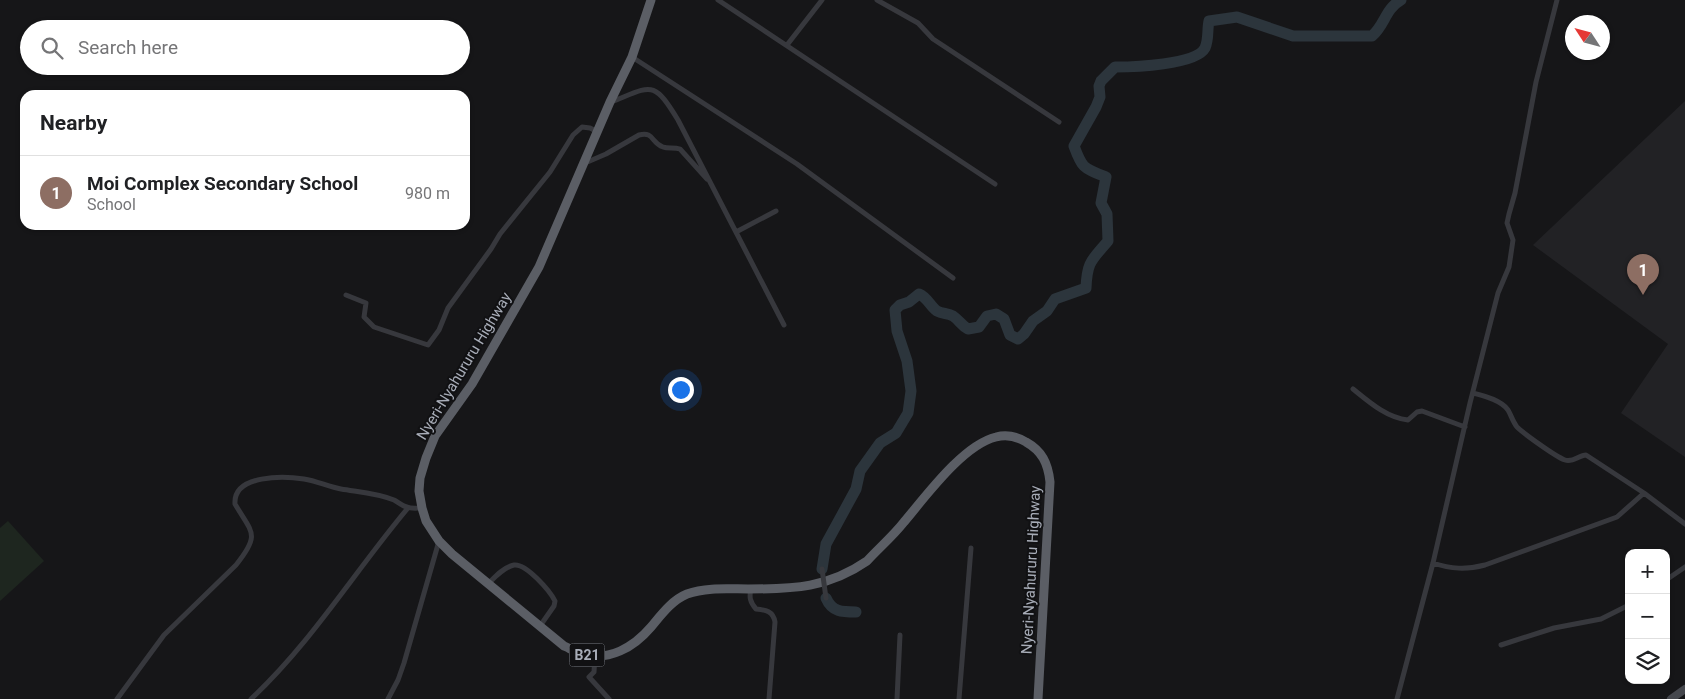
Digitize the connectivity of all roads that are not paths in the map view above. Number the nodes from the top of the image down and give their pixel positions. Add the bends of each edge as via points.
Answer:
1 (651, 0) edge
2 (718, 0) edge
3 (822, 0) edge
4 (877, 0) edge
5 (1557, 0) edge
6 (788, 45) junction
7 (632, 57) junction
8 (610, 102) junction
9 (1059, 122) dead end
10 (598, 132) junction
11 (585, 163) junction
12 (995, 184) dead end
13 (713, 186) junction
14 (776, 211) dead end
15 (736, 232) junction
16 (953, 278) dead end
17 (346, 295) dead end
18 (784, 325) dead end
19 (1353, 389) dead end
20 (1473, 393) junction
21 (1465, 427) junction
22 (1644, 492) junction
23 (408, 508) junction
24 (422, 508) junction
25 (1685, 524) edge
26 (439, 541) junction
27 (971, 548) dead end
28 (1433, 563) junction
29 (1685, 567) edge
30 (822, 569) dead end
31 (1670, 577) edge
32 (488, 584) junction
33 (751, 589) junction
34 (826, 598) dead end
35 (1625, 607) edge
36 (540, 626) junction
37 (900, 634) dead end
38 (1501, 645) dead end
39 (595, 655) junction
40 (1685, 690) edge
41 (117, 699) edge
42 (252, 699) edge
43 (388, 699) edge
44 (609, 699) edge
45 (769, 699) edge
46 (897, 699) edge
47 (959, 699) edge
48 (1038, 699) edge
49 (1397, 699) edge
50 (1671, 699) edge
51 (1676, 699) edge

1 - 7 highway, Nyeri-Nyahururu Highway / B21
2 - 6 street
3 - 6 street
4 - 9 street via 918,23 933,39
5 - 20 street via 1508,214 1507,223 1513,240 1509,267 1498,293
6 - 12 street
7 - 8 highway, Nyeri-Nyahururu Highway / B21
7 - 16 street via 797,164
8 - 10 highway, Nyeri-Nyahururu Highway / B21
8 - 13 street via 647,89 661,94
10 - 11 highway, Nyeri-Nyahururu Highway / B21
10 - 17 street via 582,127 572,135 550,172 500,234 448,308 440,330 428,345 374,327 364,317 366,303
11 - 13 street via 644,133 656,144 680,149
11 - 24 highway, Nyeri-Nyahururu Highway / B21 via 539,267 472,384 435,436 420,478
13 - 15 street
14 - 15 street
15 - 18 street
19 - 21 street via 1371,403 1402,419 1408,420 1422,410
20 - 21 street
20 - 22 street via 1506,407 1521,431 1560,458 1569,460 1586,455
21 - 28 street
22 - 25 street
22 - 28 street via 1617,517 1485,565 1456,569
23 - 24 street
23 - 41 street via 388,498 305,479 265,478 244,485 234,500 251,529 244,555 164,635
23 - 42 street via 316,630
24 - 26 highway, Nyeri-Nyahururu Highway / B21
26 - 32 highway, Nyeri-Nyahururu Highway / B21
26 - 43 street via 407,656
27 - 47 street
28 - 49 street
29 - 31 street
30 - 34 street, bridge
32 - 36 highway, Nyeri-Nyahururu Highway / B21
32 - 36 street via 499,573 515,565 529,572 555,601
33 - 39 highway, Nyeri-Nyahururu Highway / B21 via 687,594 671,605 629,647 617,654
33 - 45 street via 749,597 752,604 756,609 769,610 775,622
33 - 48 highway, Nyeri-Nyahururu Highway / B21 via 821,583 851,572 867,561 957,462 988,440 1014,436 1034,446 1042,455 1050,482
35 - 38 street via 1601,619 1554,628
36 - 39 highway, Nyeri-Nyahururu Highway / B21 via 564,646 581,654
37 - 46 street
39 - 44 street via 594,672 589,678
40 - 50 main road
40 - 51 main road

